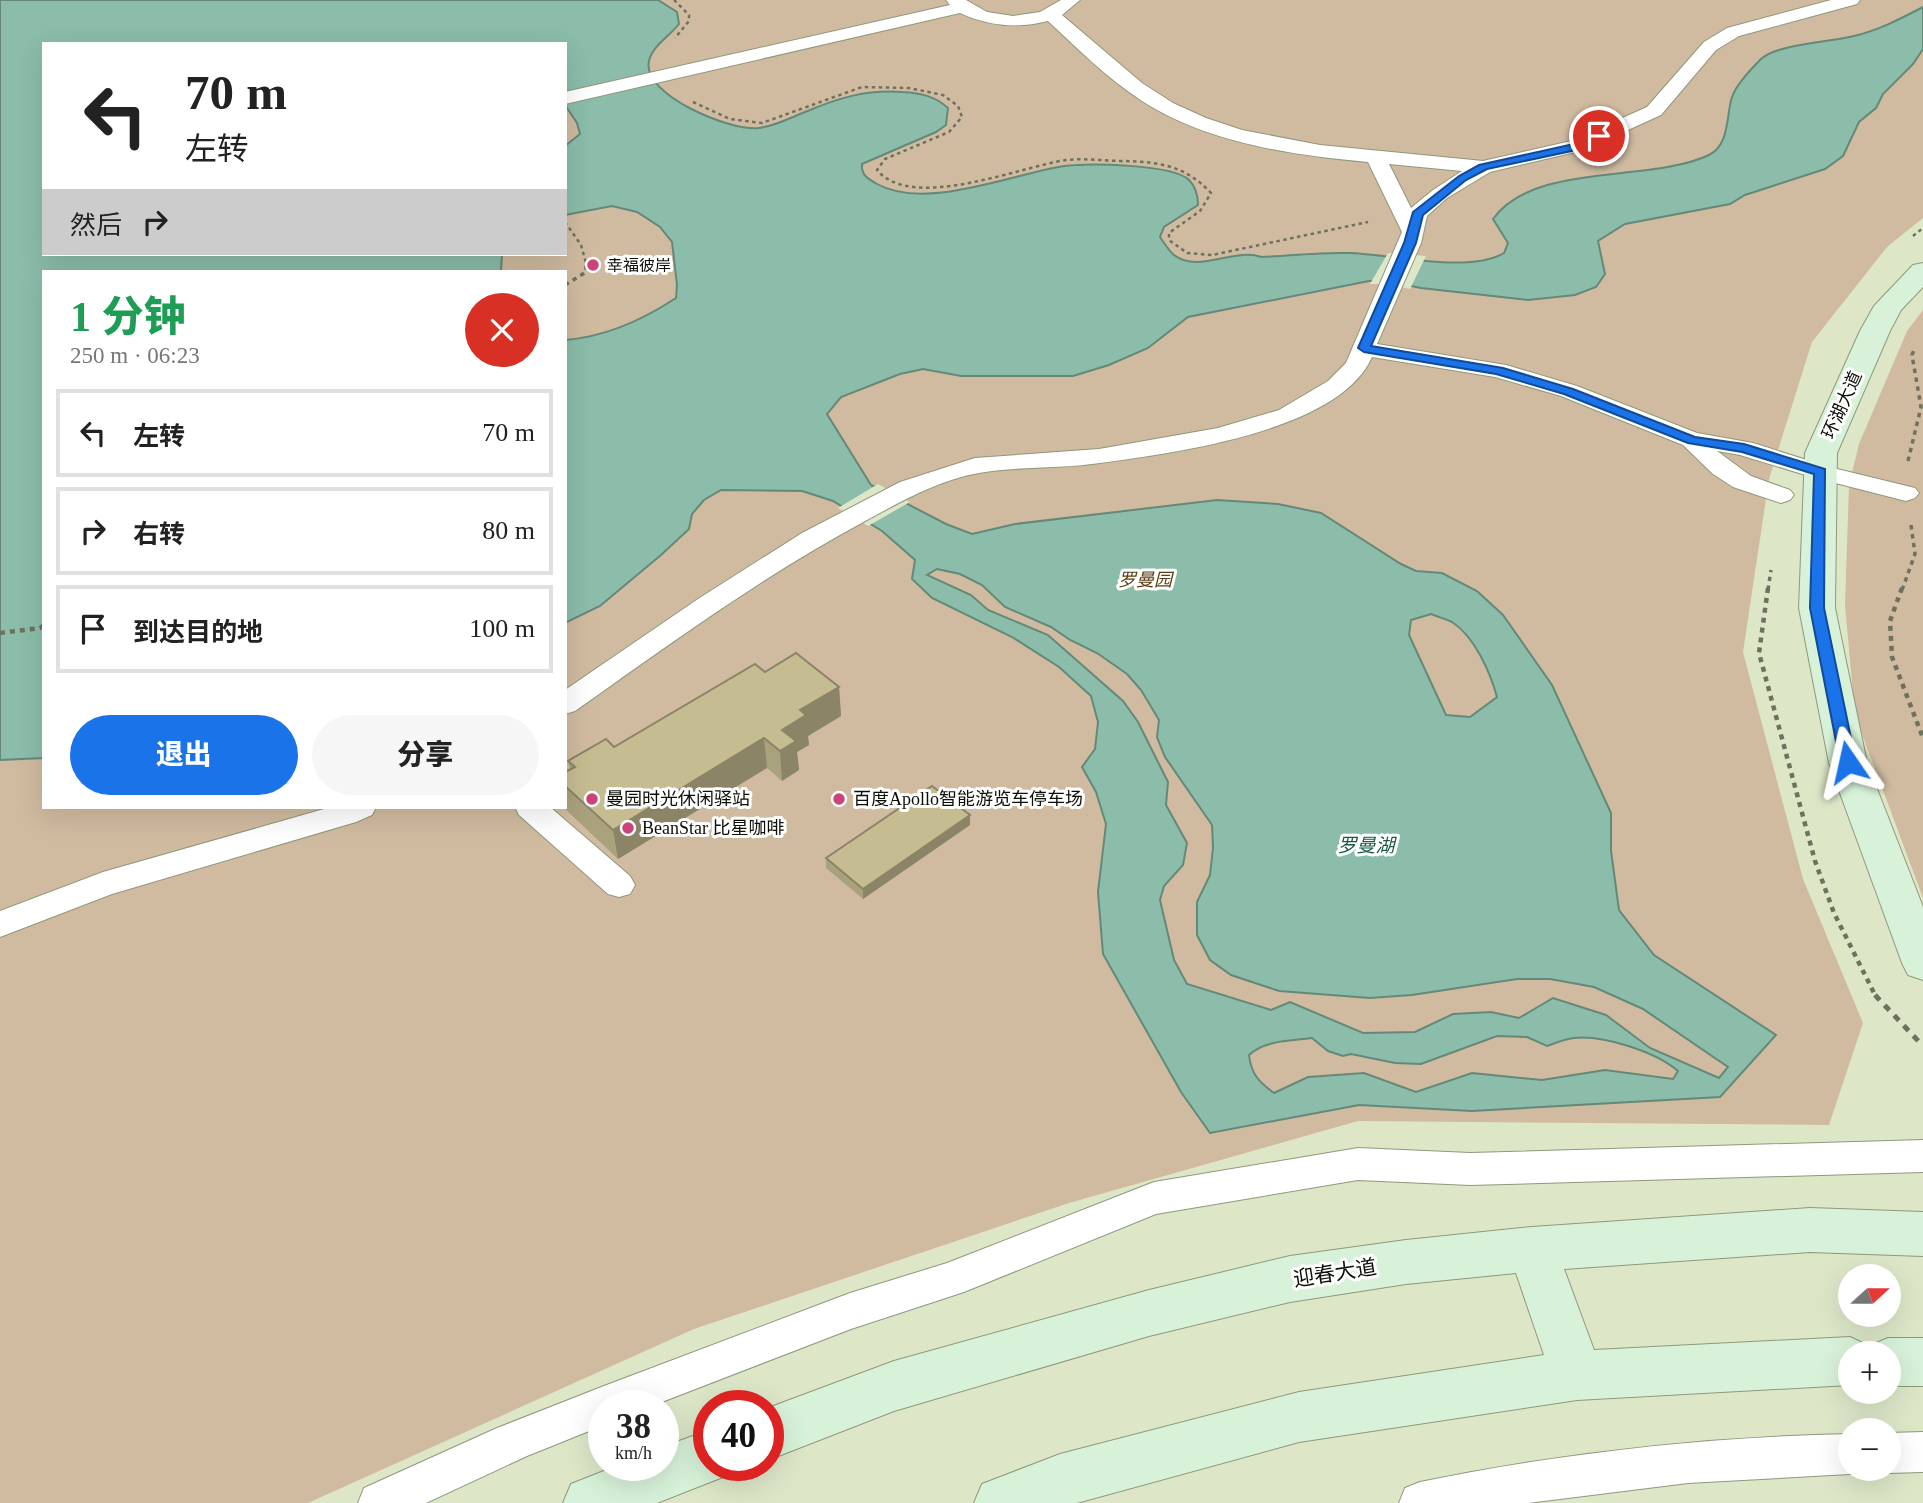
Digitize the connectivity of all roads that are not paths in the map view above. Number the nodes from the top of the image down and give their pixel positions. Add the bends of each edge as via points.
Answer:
1 (1071, 0) edge
2 (1851, 0) edge
3 (959, 4) edge
4 (1051, 14) junction
5 (567, 98) edge
6 (1374, 155) junction
7 (1483, 167) junction
8 (1411, 238) junction
9 (1923, 271) edge
10 (1364, 348) junction
11 (1692, 440) junction
12 (1821, 471) junction
13 (1906, 493) road end
14 (1781, 495) dead end
15 (567, 703) edge
16 (356, 809) edge
17 (532, 809) edge
18 (619, 886) dead end
19 (0, 924) edge
20 (1923, 963) edge
21 (1923, 1156) edge
22 (1923, 1234) edge
23 (1532, 1249) junction
24 (1838, 1362) edge
25 (1901, 1362) edge
26 (1923, 1362) edge
27 (1577, 1375) junction
28 (643, 1390) edge
29 (588, 1411) edge
30 (784, 1428) edge
31 (1923, 1452) edge
32 (1901, 1453) edge
33 (1838, 1454) edge
34 (693, 1462) edge
35 (379, 1503) edge
36 (590, 1503) edge
37 (1001, 1503) edge
38 (1420, 1503) edge

1 - 4 lane
2 - 7 lane via 1733,32 1710,46 1654,111 1577,146
3 - 4 lane via 975,14 1003,19
3 - 5 lane
4 - 6 lane via 1141,91 1193,120 1234,134
6 - 7 lane
6 - 8 lane
7 - 8 lane via 1417,214
8 - 10 lane
9 - 12 main road, 环湖大道 via 1889,306 1875,331 1821,453
10 - 11 lane via 1498,370 1569,391
10 - 15 lane via 1356,366 1336,386 1288,415 1232,432 1099,456 975,466 909,487 811,539
11 - 12 lane via 1744,448
11 - 14 lane via 1715,465 1750,487
12 - 13 lane
12 - 20 main road, 环湖大道 via 1817,608 1848,762
16 - 19 lane via 103,884
17 - 18 lane
21 - 28 lane via 1470,1169 1357,1164 1154,1198 950,1280 850,1311
22 - 23 main road, 迎春大道 via 1810,1230
23 - 27 main road
23 - 30 main road, 迎春大道 via 1278,1282 1149,1313 894,1386
24 - 27 main road
25 - 26 main road
27 - 37 main road via 1299,1417 1060,1481
29 - 35 lane
31 - 32 lane
33 - 38 lane via 1752,1455 1509,1483
34 - 36 main road

